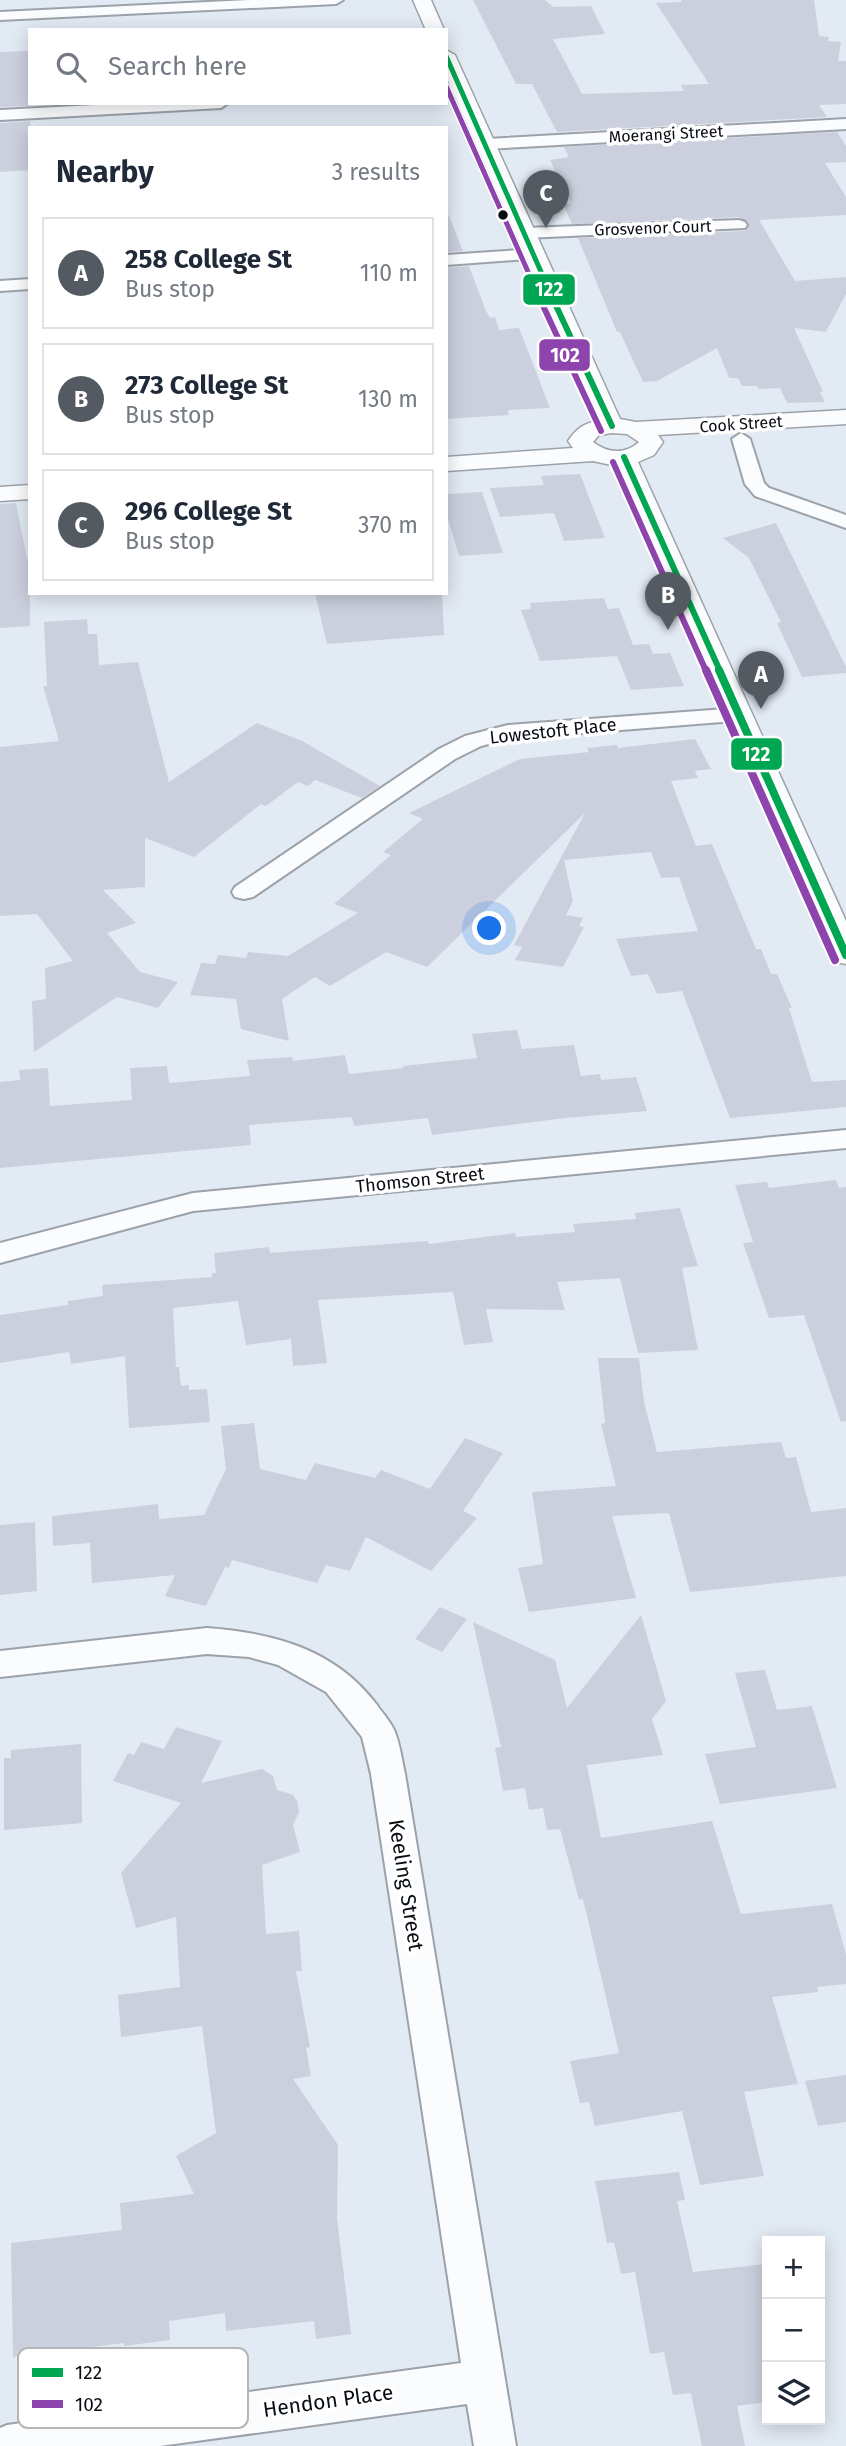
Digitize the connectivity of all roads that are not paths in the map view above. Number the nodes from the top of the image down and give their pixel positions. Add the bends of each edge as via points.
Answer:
1 (336, 0) edge
2 (422, 0) edge
3 (0, 16) edge
4 (434, 28) edge
5 (448, 64) edge
6 (454, 91) edge
7 (184, 105) edge
8 (0, 115) edge
9 (846, 124) edge
10 (486, 144) junction
11 (739, 225) dead end
12 (525, 233) junction
13 (535, 254) junction
14 (448, 260) edge
15 (28, 284) edge
16 (0, 286) edge
17 (846, 417) edge
18 (602, 427) junction
19 (772, 429) junction
20 (561, 432) dead end
21 (846, 432) edge
22 (741, 439) junction
23 (635, 446) junction
24 (594, 454) junction
25 (448, 464) edge
26 (28, 492) edge
27 (0, 494) edge
28 (846, 522) edge
29 (740, 715) junction
30 (244, 892) dead end
31 (846, 956) edge
32 (846, 1139) edge
33 (0, 1253) edge
34 (0, 1664) edge
35 (483, 2381) junction
36 (248, 2413) edge
37 (139, 2428) edge
38 (7, 2446) edge
39 (495, 2446) edge

1 - 3 street
2 - 4 street
5 - 6 street
6 - 10 street
7 - 8 street
9 - 10 street, Moerangi Street
10 - 12 street
11 - 12 street, Grosvenor Court
12 - 13 street
13 - 14 street
13 - 18 street via 589,380
15 - 16 street
17 - 19 street, Cook Street
18 - 20 street
18 - 23 street
18 - 24 street via 580,441
19 - 21 street, Cook Street
19 - 22 street, Cook Street
19 - 23 street, Cook Street
22 - 23 street, Cook Street
22 - 28 street via 755,484 762,492
23 - 24 street
23 - 29 street
24 - 25 street
26 - 27 street
29 - 30 street, Lowestoft Place via 508,732 473,741
29 - 31 street
32 - 33 street, Thomson Street via 193,1202
34 - 35 street, Keeling Street via 207,1641 249,1644 287,1654 338,1683 378,1733
35 - 36 street, Hendon Place
35 - 39 street, Keeling Street
37 - 38 street, Hendon Place

